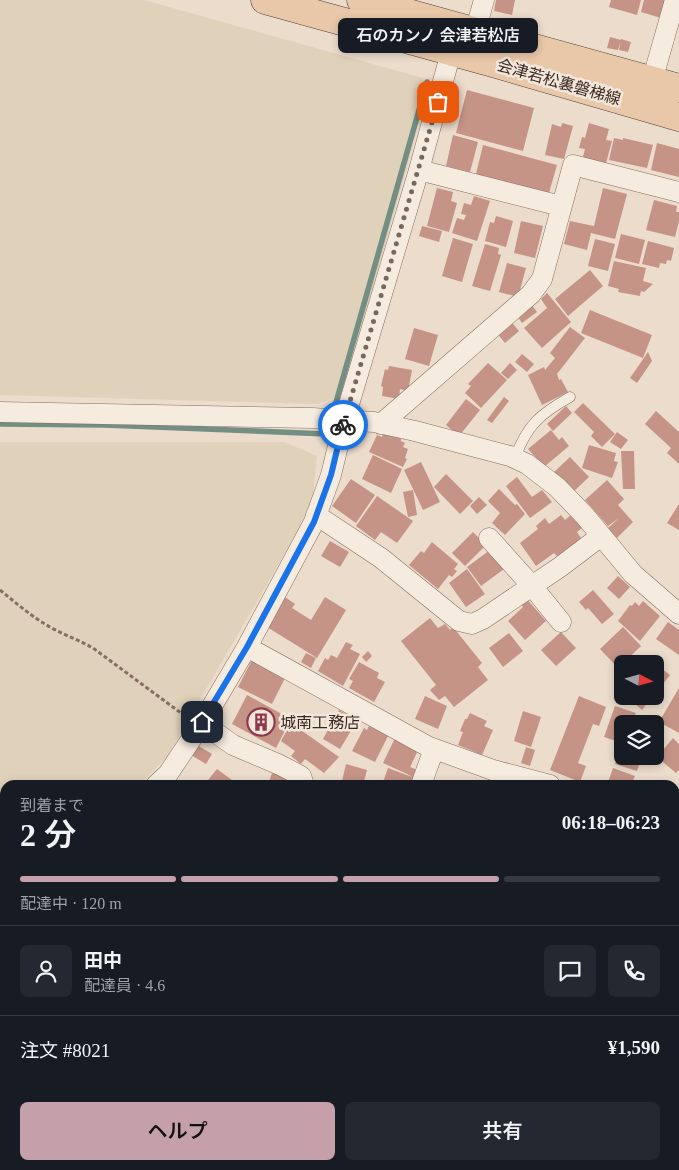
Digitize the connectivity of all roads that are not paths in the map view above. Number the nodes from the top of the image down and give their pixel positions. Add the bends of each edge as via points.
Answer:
1 (264, 0) edge
2 (361, 0) edge
3 (484, 0) edge
4 (675, 0) edge
5 (475, 32) junction
6 (451, 52) junction
7 (652, 81) junction
8 (679, 88) edge
9 (679, 117) edge
10 (419, 170) junction
11 (679, 192) edge
12 (561, 206) junction
13 (570, 397) dead end
14 (0, 412) edge
15 (344, 421) junction
16 (382, 424) junction
17 (515, 458) junction
18 (316, 515) junction
19 (601, 536) junction
20 (489, 538) dead end
21 (532, 586) junction
22 (679, 614) edge
23 (561, 622) dead end
24 (247, 647) junction
25 (202, 722) junction
26 (434, 749) junction
27 (161, 780) edge
28 (302, 780) edge
29 (423, 780) edge
30 (528, 780) edge

1 - 6 main road, 会津若松裏磐梯線
2 - 5 main road, 会津若松裏磐梯線
3 - 5 street
4 - 7 street
5 - 7 main road, 会津若松裏磐梯線
6 - 9 main road, 会津若松裏磐梯線
6 - 10 street
7 - 8 main road, 会津若松裏磐梯線
10 - 12 street
10 - 15 street
11 - 12 street via 573,165
12 - 16 street via 542,280 531,294
13 - 17 lane via 534,423 522,439
14 - 15 street
15 - 16 street
15 - 18 street via 331,475
16 - 17 street
17 - 19 street via 557,487
18 - 21 street via 380,558 459,621 472,624
18 - 24 street
19 - 21 street
19 - 22 street via 633,574
20 - 21 street
21 - 23 street
24 - 25 street
24 - 26 street
25 - 27 street
25 - 28 street via 233,746 280,765 301,776
26 - 29 street
26 - 30 street

